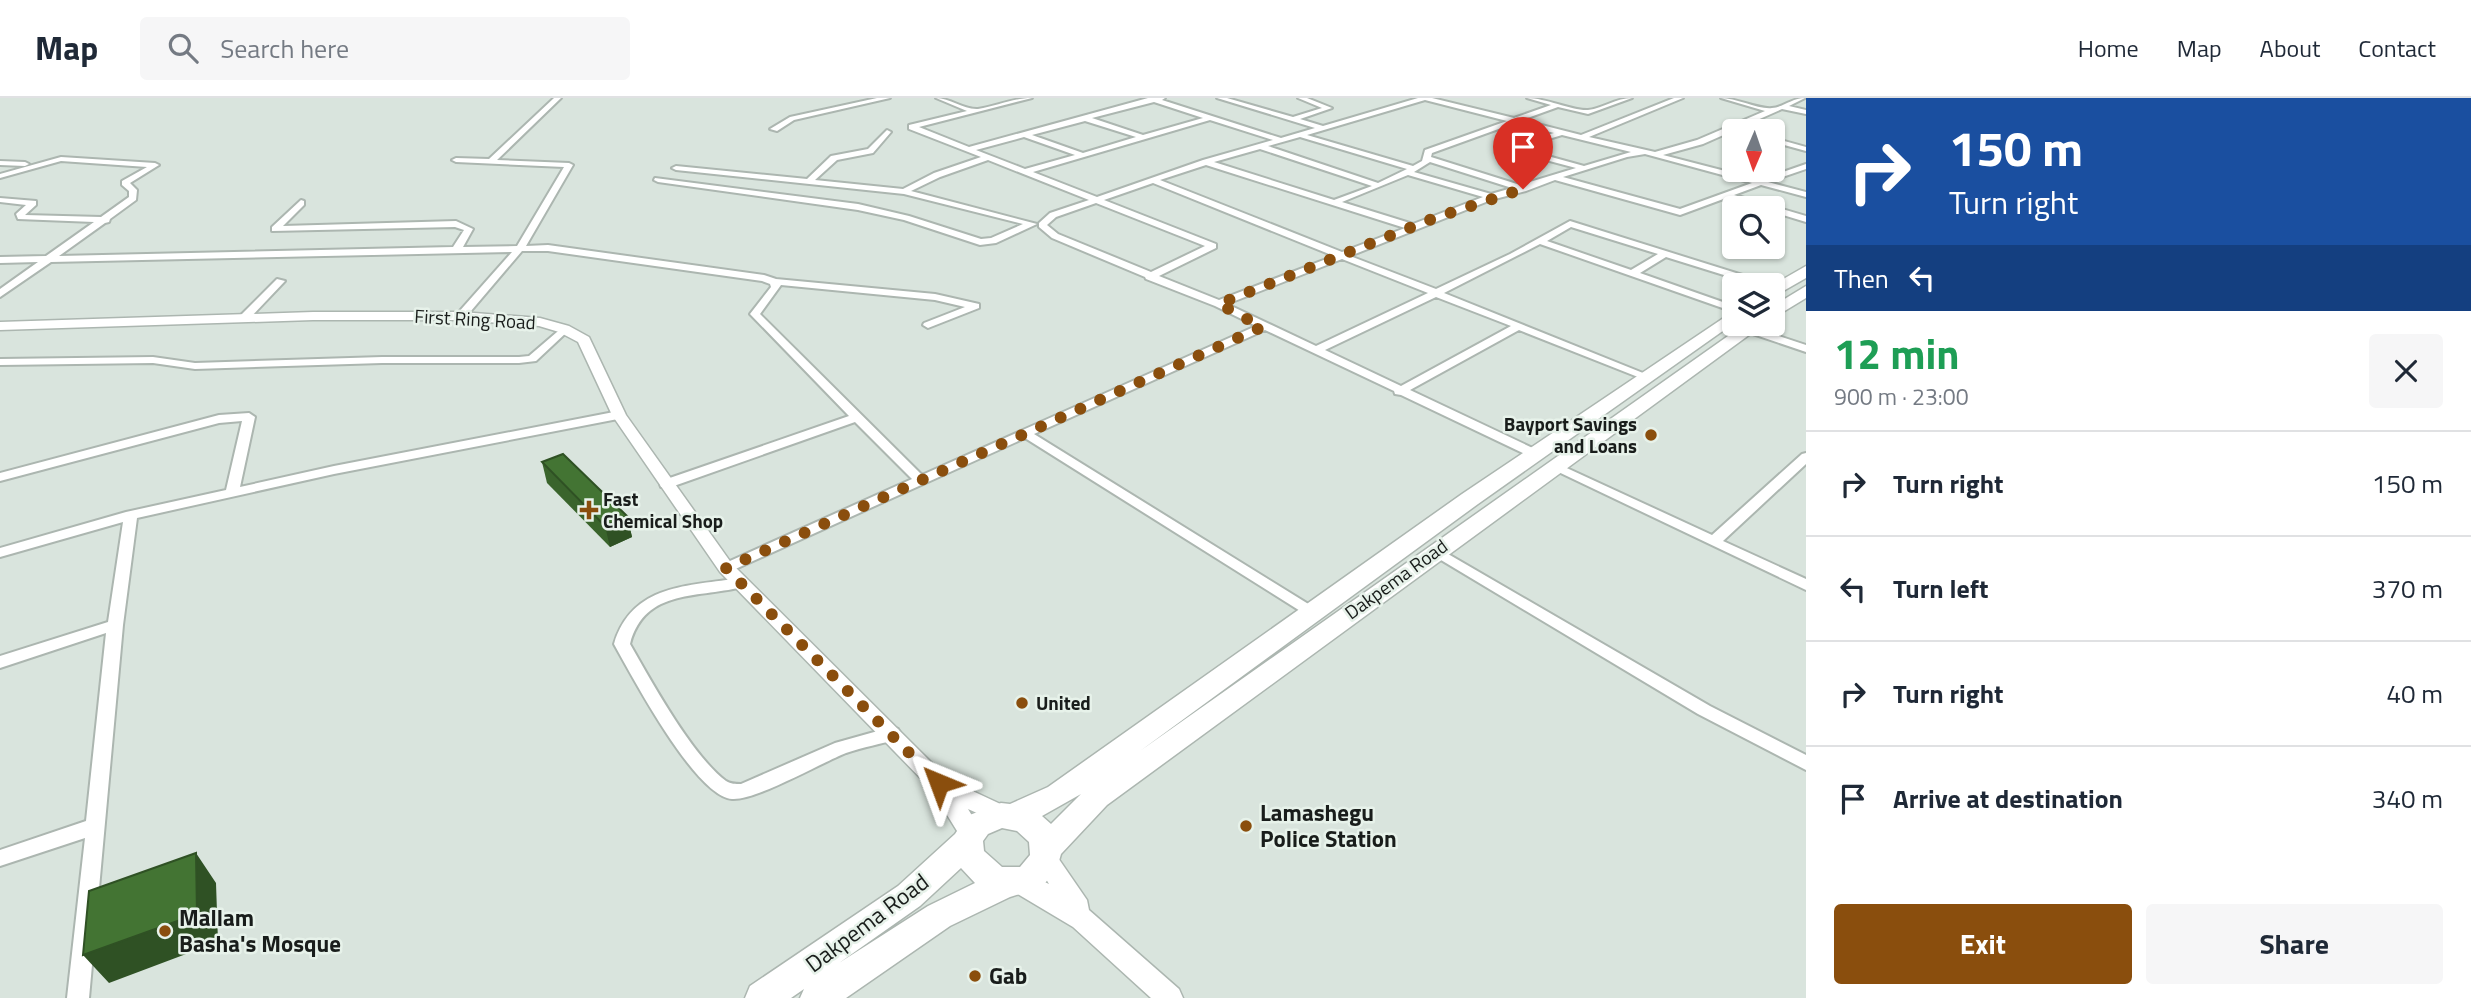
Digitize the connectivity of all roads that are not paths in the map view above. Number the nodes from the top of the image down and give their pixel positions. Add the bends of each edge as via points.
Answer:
1 (558, 98) edge
2 (887, 98) edge
3 (939, 98) edge
4 (1028, 98) edge
5 (1220, 98) edge
6 (1301, 98) edge
7 (1393, 98) edge
8 (1425, 98) edge
9 (1530, 98) edge
10 (1629, 98) edge
11 (1680, 98) edge
12 (1724, 98) edge
13 (1802, 98) edge
14 (1155, 99) edge
15 (1412, 102) junction
16 (1555, 106) junction
17 (1660, 106) junction
18 (1783, 107) junction
19 (973, 111) junction
20 (1771, 111) junction
21 (1806, 112) edge
22 (1086, 118) junction
23 (1210, 118) junction
24 (1294, 119) junction
25 (1755, 119) edge
26 (1516, 120) junction
27 (1324, 128) junction
28 (774, 129) dead end
29 (887, 132) dead end
30 (1564, 132) junction
31 (1024, 134) junction
32 (1722, 134) edge
33 (1300, 135) junction
34 (1142, 137) junction
35 (1582, 137) junction
36 (1280, 140) junction
37 (1785, 143) edge
38 (1260, 146) junction
39 (969, 149) junction
40 (1806, 149) edge
41 (1645, 152) junction
42 (1082, 155) junction
43 (989, 157) junction
44 (1428, 159) junction
45 (456, 160) dead end
46 (491, 162) junction
47 (1206, 162) junction
48 (0, 163) edge
49 (33, 165) junction
50 (1581, 167) junction
51 (676, 168) dead end
52 (1804, 168) edge
53 (1411, 171) junction
54 (1024, 172) junction
55 (0, 176) edge
56 (1557, 178) junction
57 (658, 180) dead end
58 (1152, 180) junction
59 (809, 182) junction
60 (1375, 184) junction
61 (1764, 184) junction
62 (1523, 189) junction
63 (875, 191) junction
64 (904, 192) junction
65 (1723, 194) junction
66 (1806, 194) edge
67 (1729, 196) edge
68 (1492, 197) junction
69 (0, 200) edge
70 (1095, 200) junction
71 (301, 203) dead end
72 (1333, 203) junction
73 (858, 208) junction
74 (1785, 213) edge
75 (1806, 219) edge
76 (106, 220) junction
77 (1036, 224) junction
78 (1412, 227) junction
79 (1539, 242) junction
80 (521, 247) junction
81 (457, 249) junction
82 (1667, 253) junction
83 (1340, 255) junction
84 (52, 258) junction
85 (0, 260) edge
86 (1806, 271) edge
87 (1727, 273) edge
88 (1631, 274) junction
89 (1149, 276) junction
90 (281, 281) dead end
91 (775, 282) junction
92 (1785, 282) edge
93 (1806, 291) edge
94 (0, 294) edge
95 (1433, 294) junction
96 (1219, 304) junction
97 (1722, 305) edge
98 (1785, 305) edge
99 (461, 316) junction
100 (243, 318) junction
101 (928, 325) dead end
102 (0, 326) edge
103 (1262, 327) junction
104 (1517, 327) junction
105 (565, 329) junction
106 (1722, 336) edge
107 (1727, 336) edge
108 (1776, 336) edge
109 (1806, 349) edge
110 (1315, 351) junction
111 (0, 362) edge
112 (1647, 377) junction
113 (1399, 392) junction
114 (619, 415) junction
115 (857, 417) junction
116 (1026, 434) junction
117 (1806, 457) edge
118 (1544, 461) junction
119 (0, 477) edge
120 (921, 481) junction
121 (666, 484) junction
122 (232, 493) junction
123 (131, 515) junction
124 (1714, 541) junction
125 (1436, 551) junction
126 (0, 553) edge
127 (726, 568) junction
128 (1803, 580) edge
129 (741, 583) junction
130 (1313, 614) junction
131 (115, 625) junction
132 (0, 662) edge
133 (892, 734) junction
134 (1806, 763) edge
135 (939, 783) junction
136 (1007, 815) junction
137 (96, 826) junction
138 (968, 837) junction
139 (1047, 853) junction
140 (0, 858) edge
141 (1014, 882) junction
142 (1088, 922) junction
143 (79, 998) edge
144 (762, 998) edge
145 (817, 998) edge
146 (1170, 998) edge

1 - 46 street
2 - 28 street via 792,118
3 - 19 street
4 - 19 street
5 - 24 street
6 - 24 street via 1329,108
7 - 15 street
8 - 15 street
8 - 26 street
9 - 16 street
10 - 16 street via 1588,112
10 - 17 street
11 - 17 street
12 - 20 street
13 - 18 street
14 - 22 street
14 - 23 street
15 - 27 street
16 - 26 street
17 - 35 street
18 - 20 street
18 - 21 street
19 - 39 street via 912,127
20 - 25 street
22 - 31 street
22 - 34 street
23 - 34 street
23 - 36 street
24 - 27 street
26 - 30 street
26 - 44 street via 1430,151
27 - 33 street
29 - 59 street via 870,151 834,158
30 - 35 street
30 - 50 street via 1510,148
31 - 39 street
31 - 42 street
32 - 41 street via 1667,153
33 - 36 street
33 - 53 street
34 - 42 street
35 - 41 street
36 - 38 street
37 - 40 street
38 - 47 street
38 - 60 street
39 - 43 street
41 - 50 street
41 - 61 street
42 - 54 street
43 - 54 street
43 - 64 street via 937,174
44 - 53 street
44 - 62 street
45 - 46 street
46 - 80 street via 569,164
47 - 58 street
47 - 72 street
48 - 49 street
49 - 55 street
49 - 76 street via 68,159 155,165 125,183 133,190 133,198
50 - 56 street
51 - 59 street
52 - 61 street
53 - 60 street
53 - 68 street
54 - 70 street
56 - 62 street
56 - 65 street via 1675,212
57 - 73 street
58 - 70 street
58 - 83 street
59 - 63 street
60 - 72 street
61 - 65 street
61 - 66 street
62 - 68 street
63 - 64 street
63 - 73 street
64 - 77 street
65 - 67 street
68 - 78 street
69 - 76 street via 33,203 21,217
70 - 77 street
70 - 89 street via 1214,248
71 - 81 street via 275,229 456,223 469,229
72 - 78 street
73 - 77 street via 984,242
74 - 75 street
76 - 84 street
77 - 89 street
78 - 83 street
79 - 82 street via 1573,224
79 - 88 street
79 - 95 street
80 - 81 street
80 - 91 street via 593,252
80 - 99 street
81 - 84 street
82 - 87 street
82 - 88 street
83 - 95 street
83 - 96 street
84 - 85 street
84 - 94 street
86 - 92 highway
88 - 97 street
89 - 96 street
90 - 100 street
91 - 101 street via 935,297 975,306
91 - 115 street via 755,314
93 - 98 highway
95 - 104 street
95 - 110 street
96 - 103 street
99 - 100 street, First Ring Road
99 - 105 street, First Ring Road via 529,320
100 - 102 street, First Ring Road
103 - 110 street
103 - 116 street
104 - 112 street
104 - 113 street
105 - 111 street via 532,359 519,360 195,366 153,360
105 - 114 street, First Ring Road via 584,340
106 - 112 highway, Dakpema Road
107 - 118 highway, Dakpema Road
108 - 109 street
110 - 113 street
112 - 118 highway, Dakpema Road
113 - 118 street
114 - 121 street, First Ring Road
114 - 122 street
115 - 120 street
115 - 121 street
116 - 120 street
116 - 130 street
117 - 124 street
118 - 124 street
118 - 125 highway, Dakpema Road
118 - 130 highway, Dakpema Road
119 - 122 street via 219,419 249,417
120 - 127 street
121 - 127 street, First Ring Road
122 - 123 street
123 - 126 street
123 - 131 street
124 - 128 street
125 - 134 street via 1704,710
125 - 139 highway, Dakpema Road via 1097,797
127 - 129 street, First Ring Road
129 - 133 street, First Ring Road
129 - 133 street via 652,602 630,617 622,644 689,752 719,788 732,792 749,788 843,747
130 - 136 highway, Dakpema Road via 1058,795
131 - 132 street
131 - 137 street
133 - 135 street, First Ring Road
135 - 136 street, First Ring Road via 966,800
135 - 138 street, First Ring Road
136 - 138 highway via 978,823
136 - 139 highway via 1037,827
137 - 140 street
137 - 143 street
138 - 141 highway via 967,853 982,874
138 - 144 highway, Dakpema Road via 909,896
139 - 141 highway via 1041,869
139 - 142 street
141 - 142 street via 1050,895
141 - 145 highway, Dakpema Road via 939,916
142 - 146 street

